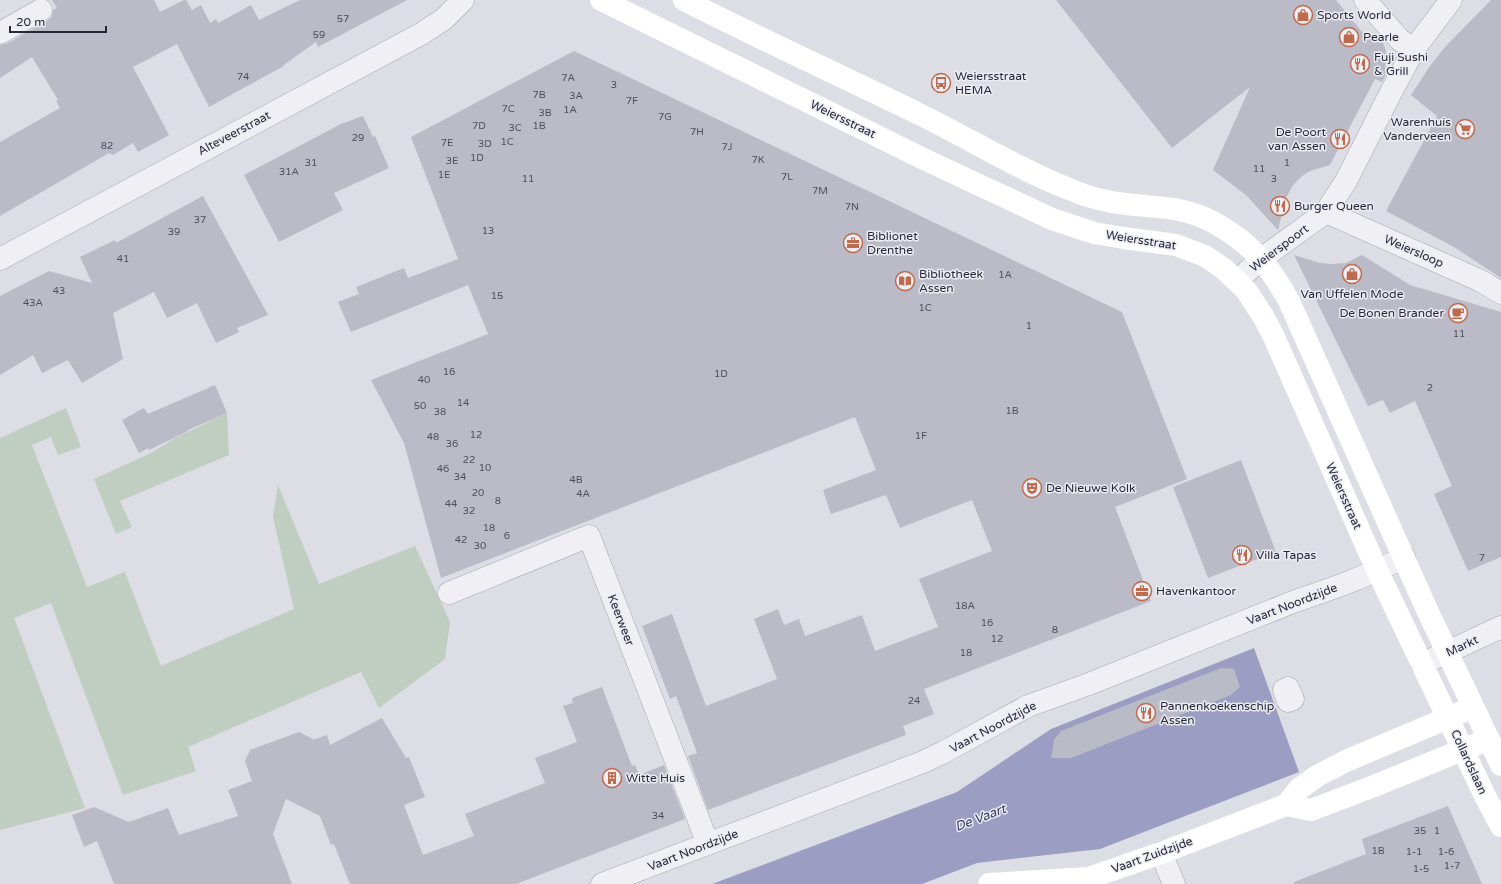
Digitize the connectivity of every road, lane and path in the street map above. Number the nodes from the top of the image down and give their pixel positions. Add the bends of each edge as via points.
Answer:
1 (463, 0) edge
2 (601, 0) edge
3 (684, 0) edge
4 (1365, 0) edge
5 (1451, 0) edge
6 (41, 10) dead end
7 (0, 33) edge
8 (1414, 49) junction
9 (1326, 212) junction
10 (0, 259) edge
11 (1261, 259) junction
12 (1237, 280) junction
13 (1501, 293) edge
14 (1404, 557) junction
15 (1377, 570) junction
16 (449, 593) dead end
17 (1501, 627) edge
18 (1448, 652) junction
19 (1422, 664) junction
20 (1474, 706) junction
21 (1448, 718) junction
22 (1488, 738) junction
23 (1463, 750) junction
24 (1501, 764) edge
25 (1286, 804) junction
26 (1501, 826) edge
27 (708, 844) junction
28 (1161, 853) junction
29 (602, 884) edge
30 (989, 884) edge
31 (1174, 884) edge

1 - 10 street, Alteveerstraat via 444,19 421,34
2 - 12 main road, Weiersstraat via 930,162 1052,219 1094,233 1187,248 1212,260
3 - 11 main road via 1048,180 1078,193 1104,200 1171,208 1200,216 1228,231
4 - 8 street via 1400,40
5 - 8 street, Weierspoort
6 - 7 street
8 - 9 street, Weierspoort via 1346,182
9 - 11 street, Weierspoort
9 - 13 street, Weiersloop via 1481,281
11 - 12 street, Weierspoort
11 - 14 main road via 1279,283 1295,314
12 - 15 main road, Weiersstraat via 1254,301 1274,337
14 - 15 street, Vaart Noordzijde
14 - 18 main road
15 - 19 main road, Weiersstraat
15 - 27 street, Vaart Noordzijde via 1028,706 923,762
16 - 27 street, Keerweer via 589,536
17 - 18 street, Markt
18 - 19 street, Markt
18 - 20 main road
19 - 21 main road, Weiersstraat
20 - 21 main road, Vaart Zuidzijde
20 - 22 main road
21 - 23 main road, Collardslaan
21 - 25 main road, Vaart Zuidzijde via 1317,776 1299,789
22 - 23 main road
22 - 24 main road
23 - 25 main road via 1311,810
23 - 26 main road, Collardslaan
25 - 28 main road, Vaart Zuidzijde
27 - 29 street, Vaart Noordzijde
28 - 30 main road, Vaart Zuidzijde via 1089,878
28 - 31 street

